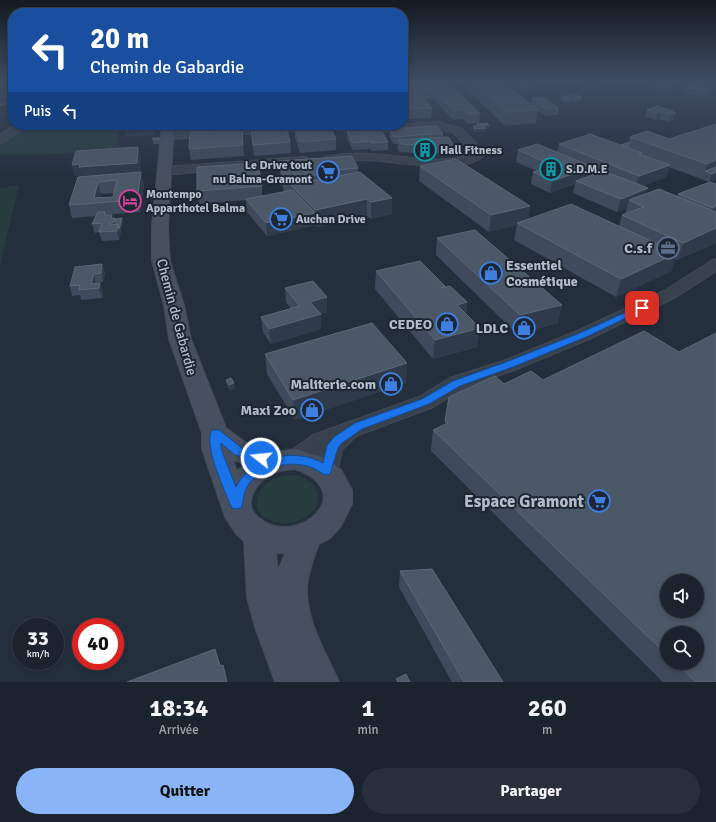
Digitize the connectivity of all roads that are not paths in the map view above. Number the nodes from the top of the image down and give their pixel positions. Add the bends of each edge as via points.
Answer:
1 (408, 127) edge
2 (15, 130) edge
3 (168, 130) edge
4 (0, 140) edge
5 (164, 171) junction
6 (716, 264) edge
7 (359, 426) junction
8 (215, 433) junction
9 (285, 461) junction
10 (326, 471) junction
11 (236, 504) junction
12 (259, 535) junction
13 (306, 536) junction
14 (294, 682) edge
15 (320, 682) edge

1 - 5 street via 438,125 458,131 478,155 464,162 455,163 361,156
2 - 4 street
3 - 5 street, Chemin de Gabardie
5 - 8 street, Chemin de Gabardie via 160,248 162,261 185,352
6 - 7 street via 670,294 583,335 510,365 457,383 426,402
7 - 9 street via 321,441
7 - 10 street via 333,446
8 - 9 street via 239,452
8 - 11 street, Chemin de Gabardie via 215,449
9 - 10 street via 316,465
9 - 11 street via 262,467 247,478 238,493
10 - 13 street via 334,479 338,489 338,503 327,522
11 - 12 street via 242,522
12 - 13 street via 274,540
12 - 14 street via 264,598 273,630
13 - 15 street via 291,587 292,607 299,632

